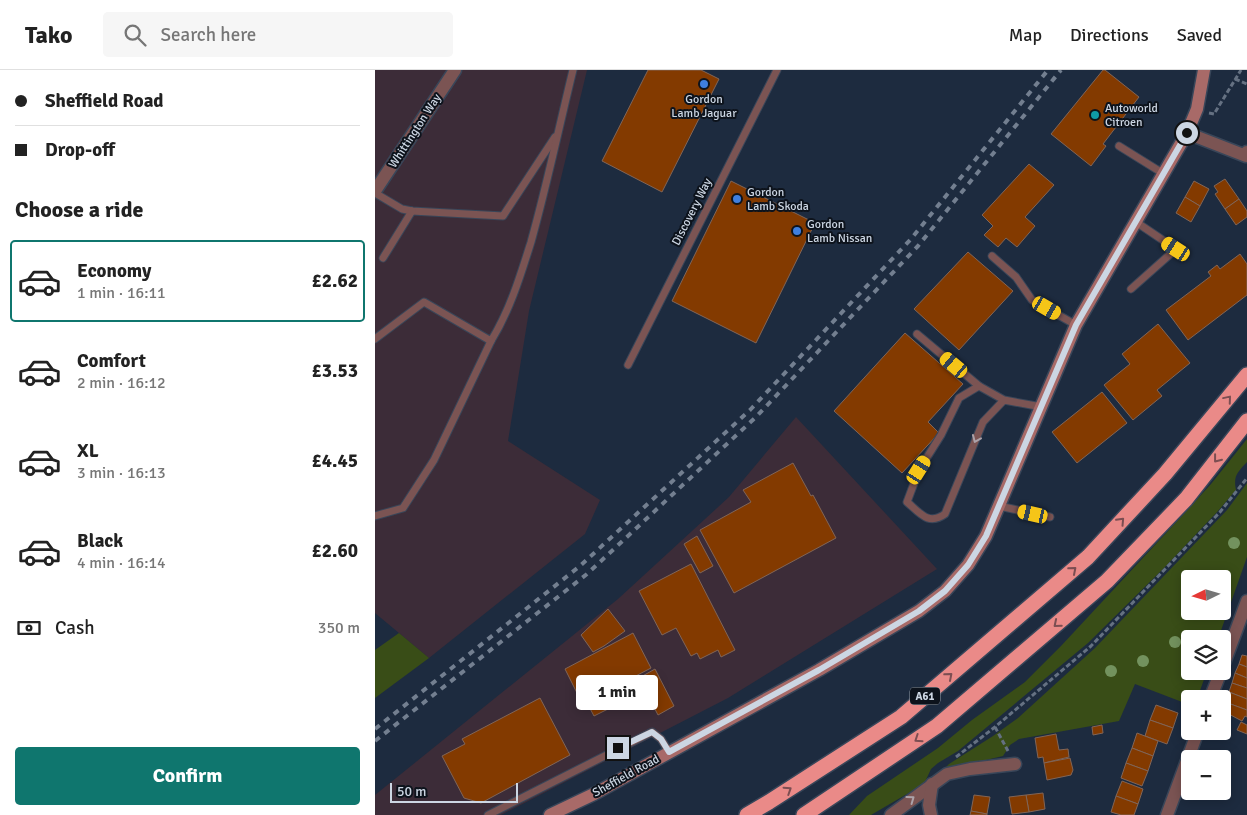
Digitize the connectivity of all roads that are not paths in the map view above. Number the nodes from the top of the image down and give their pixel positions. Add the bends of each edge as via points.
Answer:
1 (455, 70) edge
2 (573, 70) edge
3 (777, 70) edge
4 (1205, 70) edge
5 (558, 133) junction
6 (1187, 133) junction
7 (1119, 146) dead end
8 (1247, 152) edge
9 (1164, 174) junction
10 (375, 192) edge
11 (412, 211) junction
12 (1136, 222) junction
13 (992, 256) dead end
14 (383, 258) dead end
15 (1131, 289) dead end
16 (1076, 325) junction
17 (917, 334) dead end
18 (375, 339) edge
19 (491, 341) junction
20 (628, 365) dead end
21 (1247, 375) edge
22 (979, 386) junction
23 (1004, 400) junction
24 (1042, 407) junction
25 (1247, 421) edge
26 (999, 506) junction
27 (375, 516) edge
28 (1050, 517) dead end
29 (1247, 601) edge
30 (1231, 644) edge
31 (1195, 740) edge
32 (669, 752) junction
33 (1015, 764) road end
34 (932, 784) junction
35 (488, 815) edge
36 (550, 815) edge
37 (747, 815) edge
38 (804, 815) edge
39 (891, 815) edge
40 (931, 815) edge
41 (1167, 815) edge

1 - 10 street, Whittington Way
2 - 5 lane
3 - 20 lane, Discovery Way
4 - 6 main road, Sheffield Road via 1197,109
5 - 11 lane via 503,216
5 - 19 lane via 522,271 509,310
6 - 8 street via 1246,156
6 - 9 main road, Sheffield Road
7 - 9 lane
9 - 12 main road, Sheffield Road
10 - 11 lane via 401,209
11 - 14 lane
12 - 15 lane via 1176,249
12 - 16 main road, Sheffield Road
13 - 16 lane via 1016,277 1032,300
16 - 24 main road, Sheffield Road
17 - 22 lane
18 - 19 lane via 423,302
19 - 27 lane via 434,460 403,508
37 -> 21 highway, A61 via 901,717 1088,557 1165,474
22 - 23 lane
23 -> 22 lane via 983,422 945,514 938,519 927,519 907,502 919,470 959,398
23 - 24 lane
24 - 26 main road, Sheffield Road
25 -> 38 highway, A61 via 1186,498 1107,581 937,726
26 - 28 lane
26 - 32 main road, Sheffield Road via 968,565 945,591 919,611
29 - 30 street
31 - 41 street
32 - 35 lane via 652,732
32 - 36 main road, Sheffield Road
33 - 34 street via 947,774
39 -> 34 street
34 - 40 street

